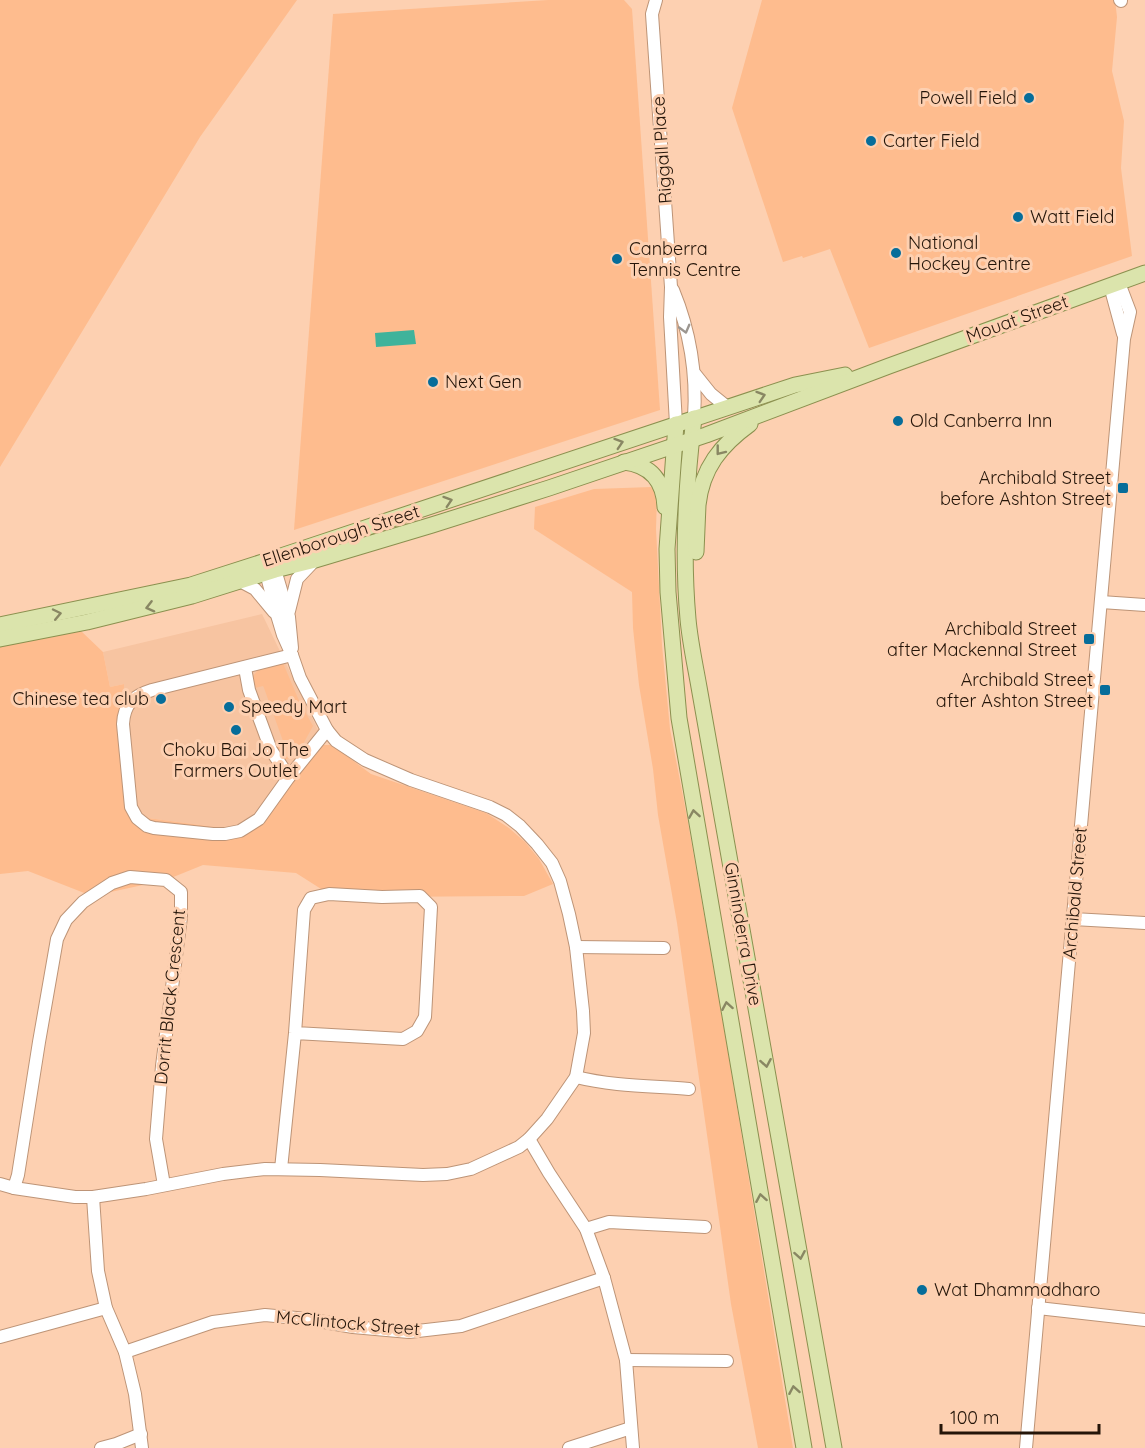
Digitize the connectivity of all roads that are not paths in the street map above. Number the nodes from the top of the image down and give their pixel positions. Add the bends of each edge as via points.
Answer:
1 (645, 0) edge
2 (656, 0) edge
3 (652, 14) junction
4 (1145, 273) edge
5 (1114, 284) junction
6 (671, 286) junction
7 (889, 366) junction
8 (695, 372) junction
9 (727, 407) junction
10 (764, 414) junction
11 (694, 418) junction
12 (676, 424) junction
13 (692, 440) junction
14 (675, 445) junction
15 (624, 462) junction
16 (668, 549) junction
17 (315, 560) junction
18 (269, 566) junction
19 (240, 581) junction
20 (1101, 602) junction
21 (1145, 605) edge
22 (283, 616) junction
23 (0, 626) edge
24 (0, 639) edge
25 (292, 655) junction
26 (245, 668) junction
27 (699, 687) junction
28 (327, 730) junction
29 (289, 777) junction
30 (1073, 919) junction
31 (1145, 923) edge
32 (576, 947) junction
33 (664, 948) dead end
34 (295, 1033) junction
35 (576, 1077) junction
36 (689, 1089) dead end
37 (524, 1143) junction
38 (281, 1168) junction
39 (0, 1184) edge
40 (164, 1185) junction
41 (14, 1188) junction
42 (93, 1197) junction
43 (705, 1227) dead end
44 (586, 1229) junction
45 (604, 1278) junction
46 (106, 1308) junction
47 (1038, 1308) junction
48 (1145, 1320) edge
49 (0, 1337) edge
50 (125, 1352) junction
51 (626, 1360) junction
52 (727, 1361) dead end
53 (631, 1428) junction
54 (141, 1434) junction
55 (102, 1448) edge
56 (142, 1448) edge
57 (569, 1448) edge
58 (633, 1448) edge
59 (804, 1448) edge
60 (834, 1448) edge
61 (1026, 1448) edge

1 - 3 street, Riggall Place
2 - 3 street, Riggall Place
3 - 6 street, Riggall Place
4 - 5 main road, Mouat Street
5 - 7 main road, Mouat Street
5 - 20 street, Archibald Street via 1130,312 1124,339
6 -> 8 street, Riggall Place
6 - 12 street, Riggall Place
9 -> 7 main road, Mouat Street via 795,385
7 - 10 main road, Mouat Street
8 - 9 street, Riggall Place via 700,382
8 - 11 street, Riggall Place
9 - 11 main road, Mouat Street
10 - 13 main road, Mouat Street
10 -> 27 main road via 717,454 699,497
11 - 12 main road, Mouat Street
11 - 13 main road, Ginninderra Drive
12 - 14 main road, Ginninderra Drive
18 -> 12 main road, Ellenborough Street
13 - 14 main road, Mouat Street
13 - 27 main road, Ginninderra Drive via 686,589
14 - 15 main road, Ellenborough Street
14 - 16 main road, Ginninderra Drive
15 - 16 main road via 647,469 660,483
15 - 17 main road, Ellenborough Street
59 -> 16 main road, Ginninderra Drive via 679,718
17 - 18 main road, Ellenborough Street
17 - 22 street via 297,579
18 - 19 main road, Ellenborough Street
18 - 22 street
23 -> 18 main road, Ellenborough Street
19 - 22 street via 255,589
19 -> 24 main road, Ellenborough Street via 87,622
20 - 21 street
20 - 30 street, Archibald Street
22 - 25 street via 291,633
25 - 26 street
25 - 28 street
26 - 29 street via 271,750
26 - 29 street via 152,690 131,701 123,724 131,807 147,826 225,834 248,828 259,819
27 -> 60 main road, Ginninderra Drive
28 - 29 street
28 - 32 street via 336,741 365,760 490,807 520,826 552,863
30 - 31 street
30 - 47 street, Archibald Street
32 - 33 street
32 - 35 street via 584,1033
34 - 34 street via 304,910 311,898 329,894 420,896 431,907 425,1017 417,1031 403,1039
34 - 38 street
35 - 36 street
35 - 37 street via 547,1119
37 - 38 street via 471,1169 447,1174
37 - 44 street
38 - 40 street
39 - 41 street
40 - 41 street, Dorrit Black Crescent via 156,1139 181,892 166,880 130,877 112,883 83,902 66,920 57,939
40 - 42 street
41 - 42 street
42 - 46 street via 98,1271
43 - 44 street via 609,1222
44 - 45 street
45 - 50 street, McClintock Street via 461,1326 409,1332 265,1315 213,1322
45 - 51 street
46 - 49 street
46 - 50 street
47 - 48 street
47 - 61 street, Archibald Street
50 - 54 street
51 - 52 street
51 - 53 street
53 - 57 street
53 - 58 street
54 - 55 street
54 - 56 street

